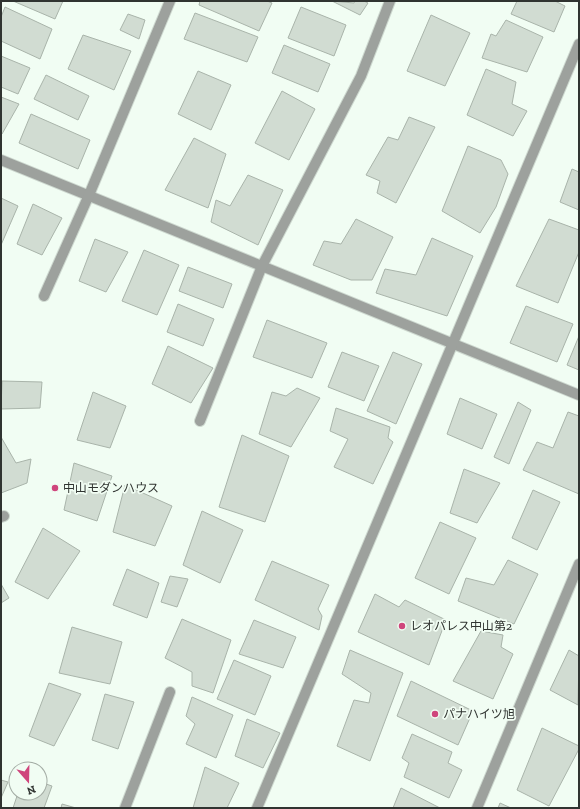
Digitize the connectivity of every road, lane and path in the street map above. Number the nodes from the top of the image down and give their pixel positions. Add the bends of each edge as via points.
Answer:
1 (170, 1) edge
2 (390, 1) edge
3 (579, 44) edge
4 (1, 160) edge
5 (89, 195) junction
6 (262, 266) junction
7 (44, 296) dead end
8 (452, 344) junction
9 (579, 395) edge
10 (200, 421) dead end
11 (579, 564) edge
12 (170, 692) dead end
13 (125, 808) edge
14 (256, 808) edge
15 (477, 808) edge

1 - 5 street
2 - 6 street via 361,76
3 - 8 street
4 - 5 street
5 - 6 street
5 - 7 street
6 - 8 street
6 - 10 street
8 - 9 street
8 - 14 street
11 - 15 street
12 - 13 street

